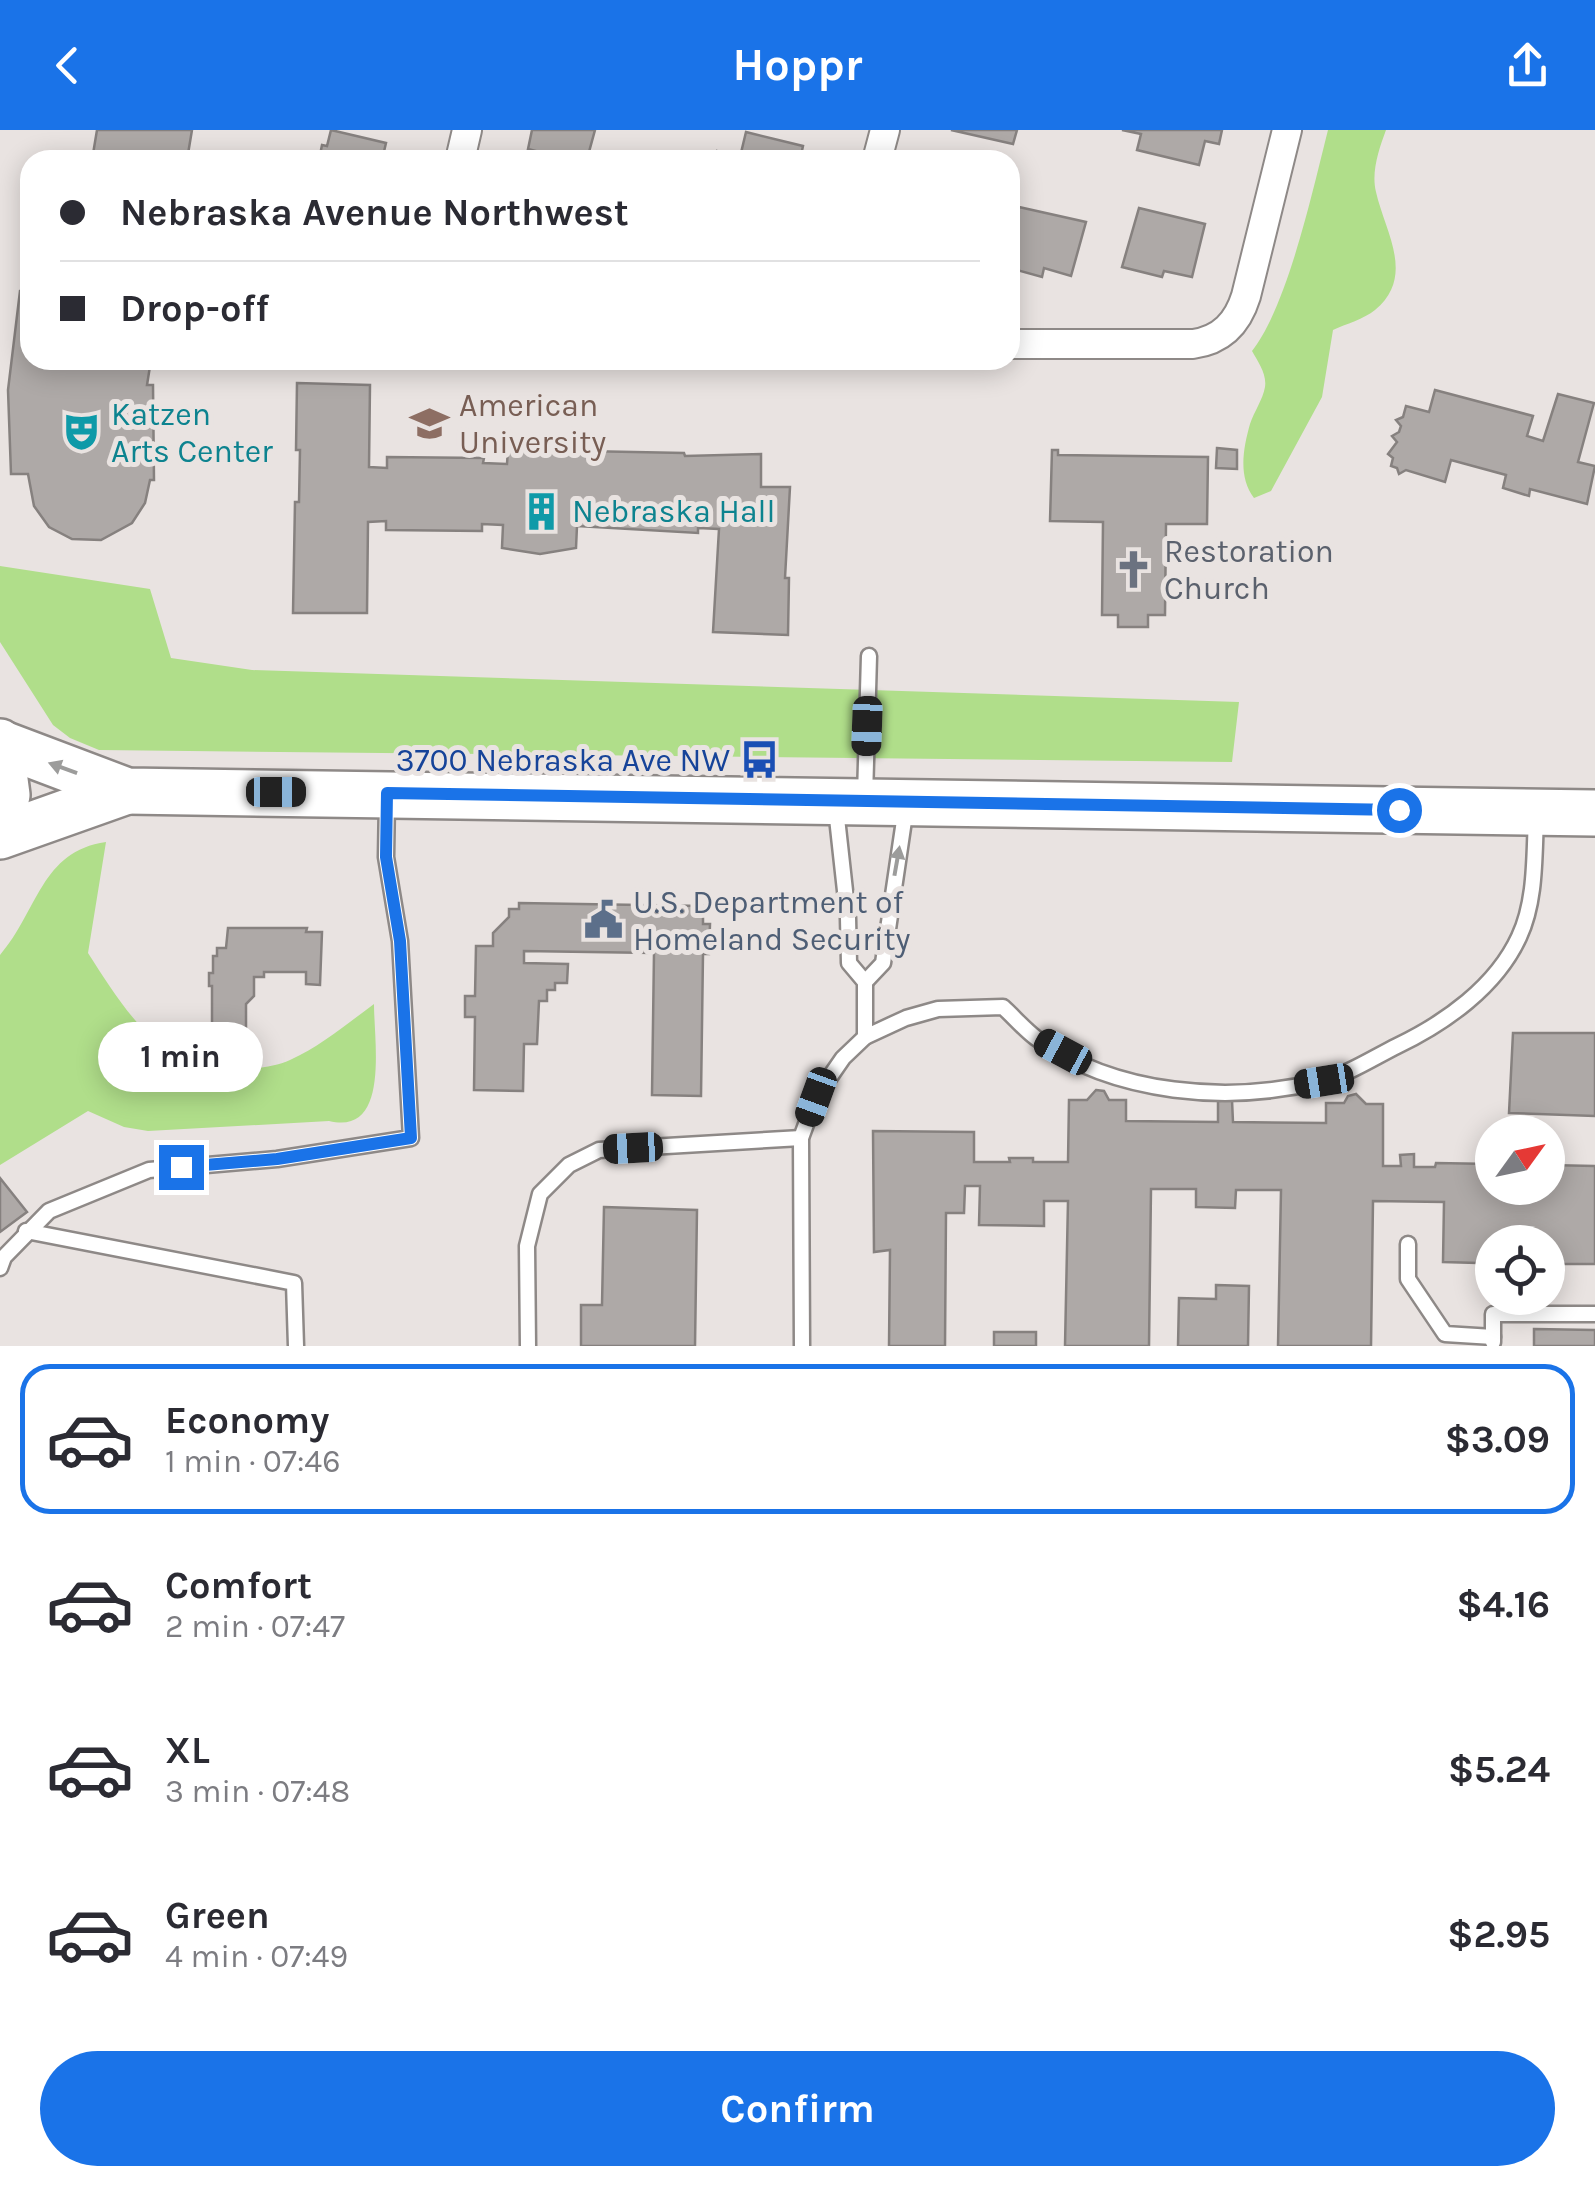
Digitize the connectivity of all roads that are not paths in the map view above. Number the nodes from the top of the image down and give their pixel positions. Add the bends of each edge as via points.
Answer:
1 (1287, 130) edge
2 (1020, 344) edge
3 (869, 656) dead end
4 (0, 743) edge
5 (127, 791) junction
6 (387, 793) junction
7 (869, 803) junction
8 (1536, 812) junction
9 (1595, 812) edge
10 (0, 833) edge
11 (865, 982) junction
12 (865, 1036) junction
13 (801, 1138) junction
14 (26, 1231) junction
15 (1408, 1244) dead end
16 (0, 1268) edge
17 (1595, 1314) edge
18 (1493, 1341) edge
19 (296, 1346) edge
20 (528, 1346) edge
21 (802, 1346) edge

1 - 2 street via 1246,296 1239,318 1224,332 1192,344
3 - 7 lane
5 -> 4 main road
4 - 10 main road via 7,796
5 - 6 main road
5 - 10 main road
6 - 7 main road
6 - 14 lane via 386,857 400,941 411,1138 149,1170 48,1211
7 - 8 main road
11 -> 7 lane via 882,963
7 - 11 lane via 848,918 849,962
8 - 9 main road
8 - 12 lane via 1534,885 1520,937 1491,980 1431,1030 1324,1081 1222,1092 1144,1084 1090,1067 1037,1038 1003,1006 938,1009
11 - 12 lane
12 - 13 lane via 816,1097
13 - 20 lane via 599,1150 569,1165 540,1194 527,1246
13 - 21 lane
14 - 16 lane
14 - 19 lane via 294,1283
15 - 18 lane via 1408,1279 1445,1334
17 - 18 lane via 1494,1314

